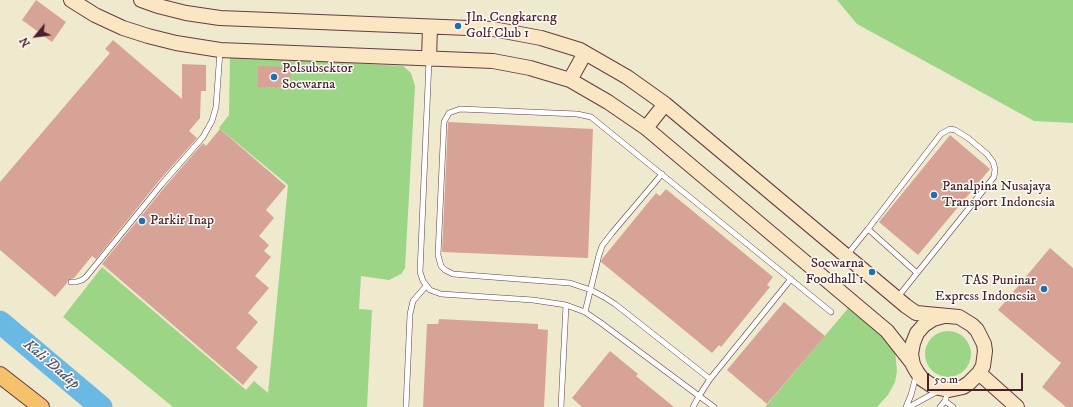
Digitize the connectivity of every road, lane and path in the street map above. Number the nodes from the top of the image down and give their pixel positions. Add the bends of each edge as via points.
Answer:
1 (71, 0) edge
2 (141, 0) edge
3 (430, 27) junction
4 (220, 50) junction
5 (584, 52) junction
6 (429, 59) junction
7 (570, 80) junction
8 (665, 104) junction
9 (646, 128) junction
10 (662, 174) junction
11 (868, 229) junction
12 (846, 256) junction
13 (917, 273) junction
14 (791, 279) junction
15 (71, 282) dead end
16 (426, 286) junction
17 (591, 290) junction
18 (897, 298) junction
19 (566, 305) junction
20 (584, 312) junction
21 (831, 312) dead end
22 (944, 316) junction
23 (915, 368) junction
24 (979, 373) junction
25 (0, 375) edge
26 (710, 379) junction
27 (945, 393) junction
28 (699, 396) junction
29 (41, 407) edge
30 (406, 407) edge
31 (561, 407) edge
32 (693, 407) edge
33 (714, 407) edge
34 (906, 407) edge
35 (909, 407) edge
36 (940, 407) edge
37 (953, 407) edge
38 (1017, 407) edge

1 - 4 street via 95,15 148,36
2 - 3 street via 186,13 220,18
3 - 5 street via 493,29 541,38
3 - 6 street
4 - 6 street
4 - 15 lane via 216,107 203,137 86,277
5 - 7 street
5 - 8 street via 627,77
6 - 7 street via 493,61 530,68
6 - 16 lane via 420,272
7 - 9 street
8 - 9 street
8 - 12 street
9 - 23 street via 887,331
10 - 14 lane
10 - 17 lane via 602,246
10 - 17 lane via 597,122 584,115 460,109 452,111 445,119 438,255 441,266 454,274 570,283
11 - 12 lane
11 - 13 lane
11 - 13 lane via 946,130 955,130 987,154 993,162 994,177
12 - 18 street
13 - 18 lane
14 - 21 lane
14 - 26 lane
16 - 19 lane via 440,294 533,300
16 - 30 lane via 413,301 410,314
17 - 20 lane
17 - 26 lane via 615,304
18 - 22 street via 916,313
19 - 20 lane
19 - 31 lane
20 - 28 lane
22 - 23 street via 928,322 917,333 912,343 911,354
22 - 24 street via 966,320 981,336 985,359
23 - 27 street via 928,384
23 - 34 lane via 911,395
24 - 27 street via 969,384
24 - 38 street
25 - 29 main road
26 - 28 lane
27 - 35 lane
27 - 36 lane
27 - 37 lane
28 - 32 lane
28 - 33 lane

